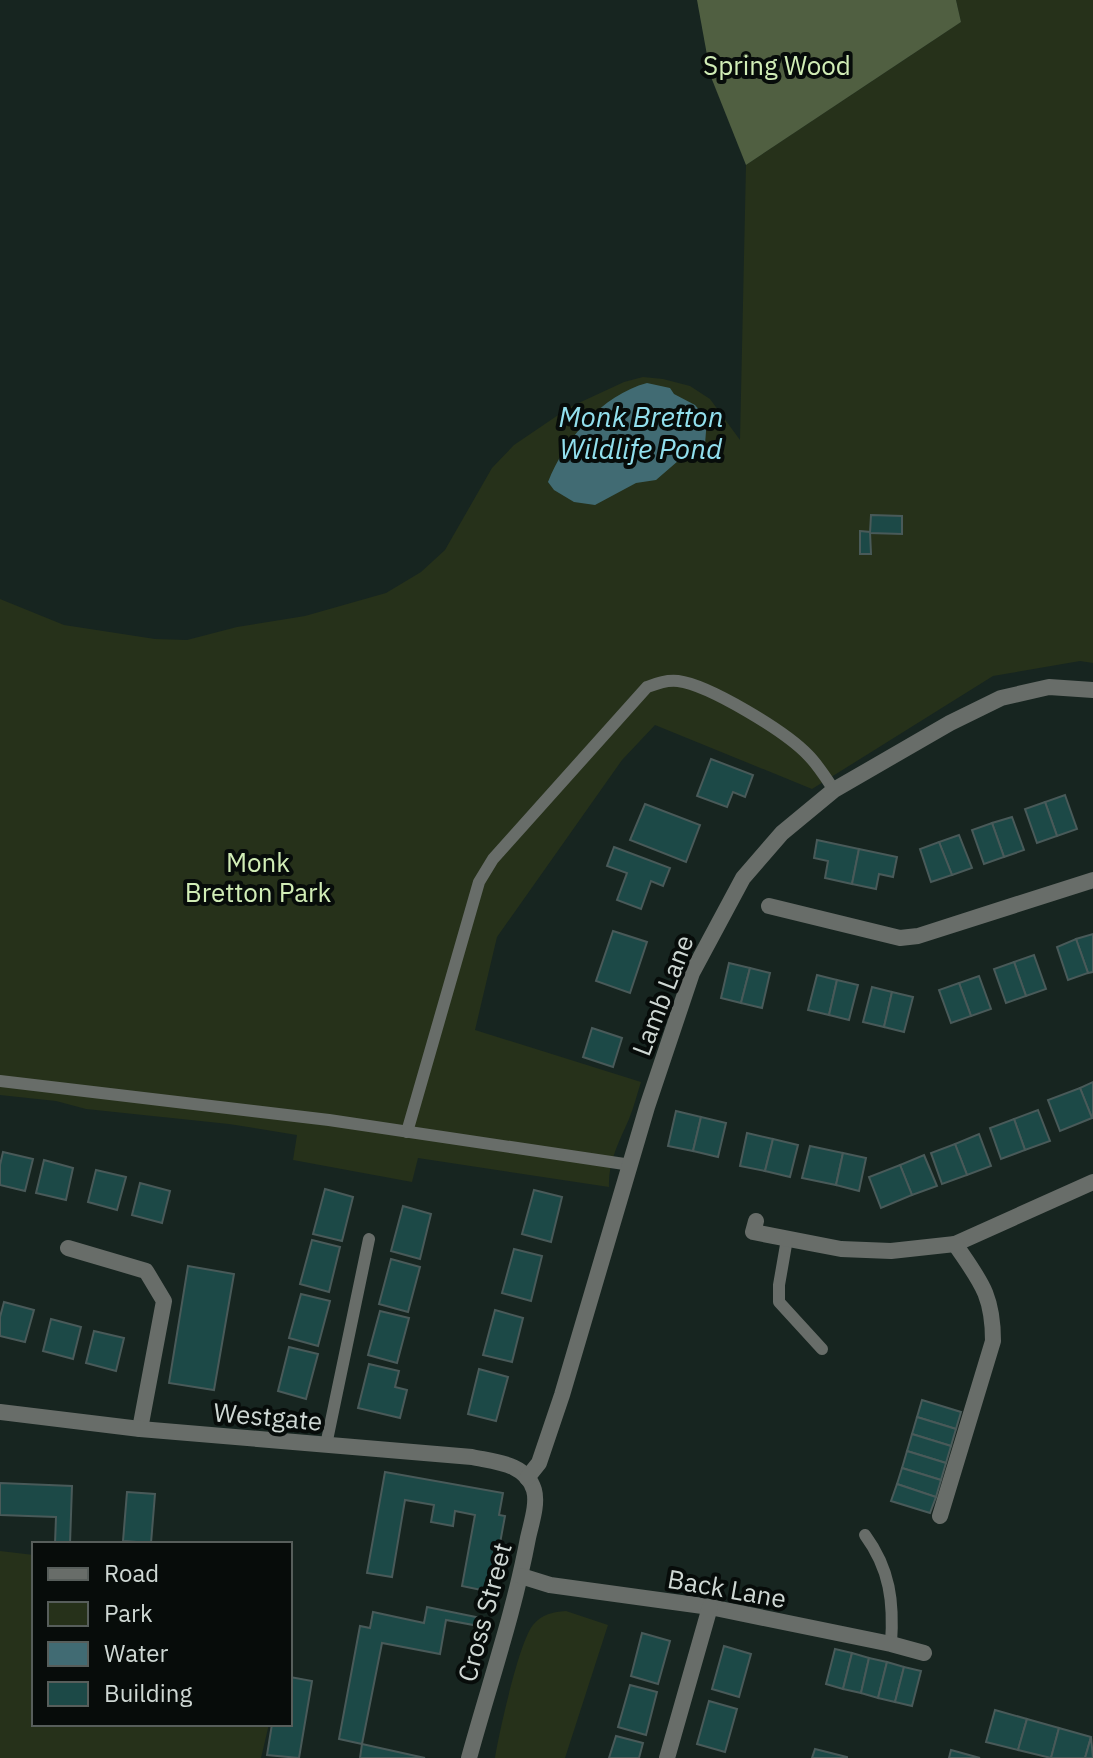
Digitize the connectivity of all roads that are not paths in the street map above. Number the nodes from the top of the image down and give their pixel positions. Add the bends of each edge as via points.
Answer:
1 (1093, 690) edge
2 (834, 790) junction
3 (1093, 880) edge
4 (769, 906) dead end
5 (0, 1081) edge
6 (407, 1132) junction
7 (631, 1165) junction
8 (1093, 1182) edge
9 (756, 1221) dead end
10 (369, 1239) dead end
11 (787, 1239) junction
12 (955, 1244) junction
13 (68, 1248) dead end
14 (822, 1349) dead end
15 (0, 1412) edge
16 (140, 1429) junction
17 (326, 1445) junction
18 (527, 1478) junction
19 (940, 1516) dead end
20 (865, 1535) dead end
21 (521, 1576) junction
22 (710, 1607) junction
23 (891, 1644) junction
24 (924, 1653) dead end
25 (469, 1758) edge
26 (667, 1758) edge

1 - 2 street, Lamb Lane via 1049,687 1001,698
2 - 6 lane via 808,755 752,715 680,681 647,687 493,859 479,882
2 - 7 street, Lamb Lane via 782,833 743,878 709,938 692,973
3 - 4 street via 900,938
5 - 6 lane
6 - 7 lane
7 - 18 street, Lamb Lane via 539,1463
8 - 12 street
9 - 11 street via 753,1232
10 - 17 lane
11 - 12 street via 891,1251
11 - 14 lane via 779,1302
12 - 19 street via 985,1289 993,1314 993,1341
13 - 16 street via 146,1271 164,1301
15 - 16 street, Westgate
16 - 17 street, Westgate
17 - 18 street, Westgate via 472,1457 514,1467
18 - 21 street, Cross Street via 535,1503
20 - 23 lane via 888,1576
21 - 22 street, Back Lane via 550,1585
21 - 25 street, Cross Street
22 - 23 street, Back Lane
22 - 26 street
23 - 24 street, Back Lane

